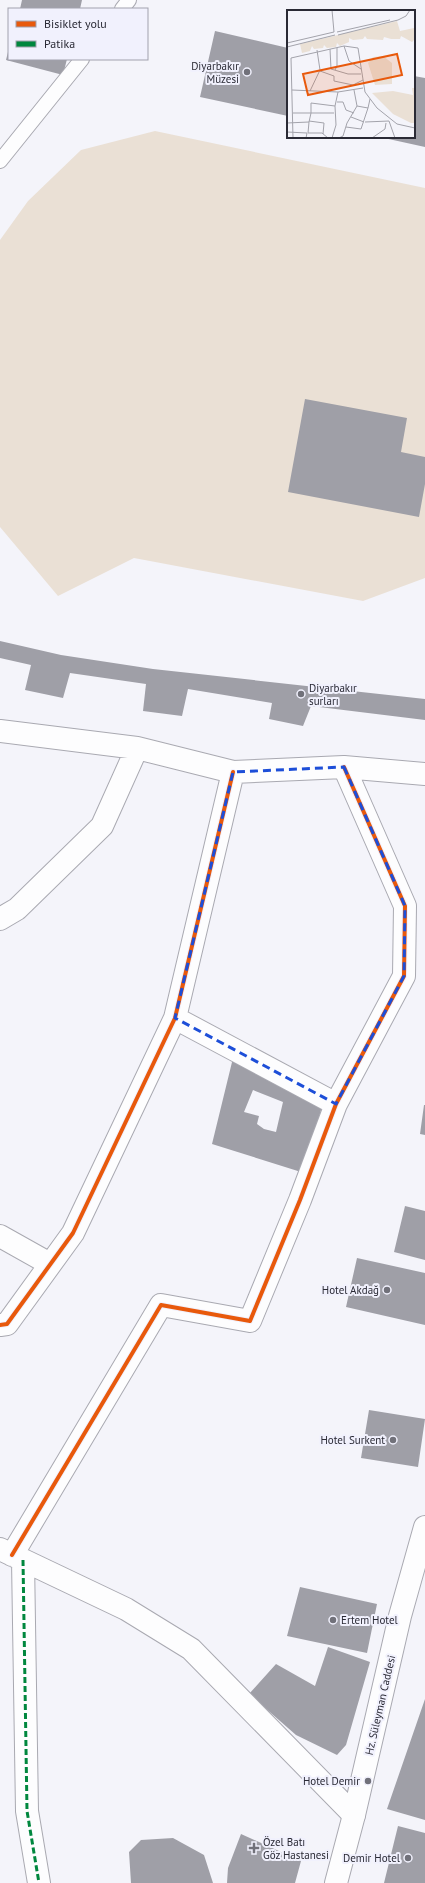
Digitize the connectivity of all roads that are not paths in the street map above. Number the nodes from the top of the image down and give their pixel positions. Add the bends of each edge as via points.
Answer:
1 (129, 0) edge
2 (123, 8) edge
3 (81, 60) edge
4 (0, 161) edge
5 (0, 731) edge
6 (137, 748) junction
7 (344, 767) junction
8 (233, 772) junction
9 (425, 774) edge
10 (0, 919) edge
11 (175, 1018) junction
12 (336, 1104) junction
13 (0, 1236) edge
14 (50, 1264) junction
15 (0, 1326) edge
16 (425, 1527) edge
17 (12, 1555) edge
18 (354, 1815) junction
19 (39, 1883) edge
20 (336, 1883) edge

1 - 2 lane
3 - 4 lane
5 - 6 street
6 - 8 street
6 - 10 street via 102,826 17,909
7 - 8 street
7 - 9 street
7 - 12 street via 405,906 404,976
8 - 11 street
11 - 12 street
11 - 14 street via 74,1233
12 - 17 street via 250,1321 161,1305
13 - 14 street
14 - 15 street via 7,1324
16 - 18 street, Hz. Süleyman Caddesi via 400,1616
17 - 18 street via 126,1609 191,1649
17 - 19 street via 27,1811
18 - 20 street, Hz. Süleyman Caddesi

